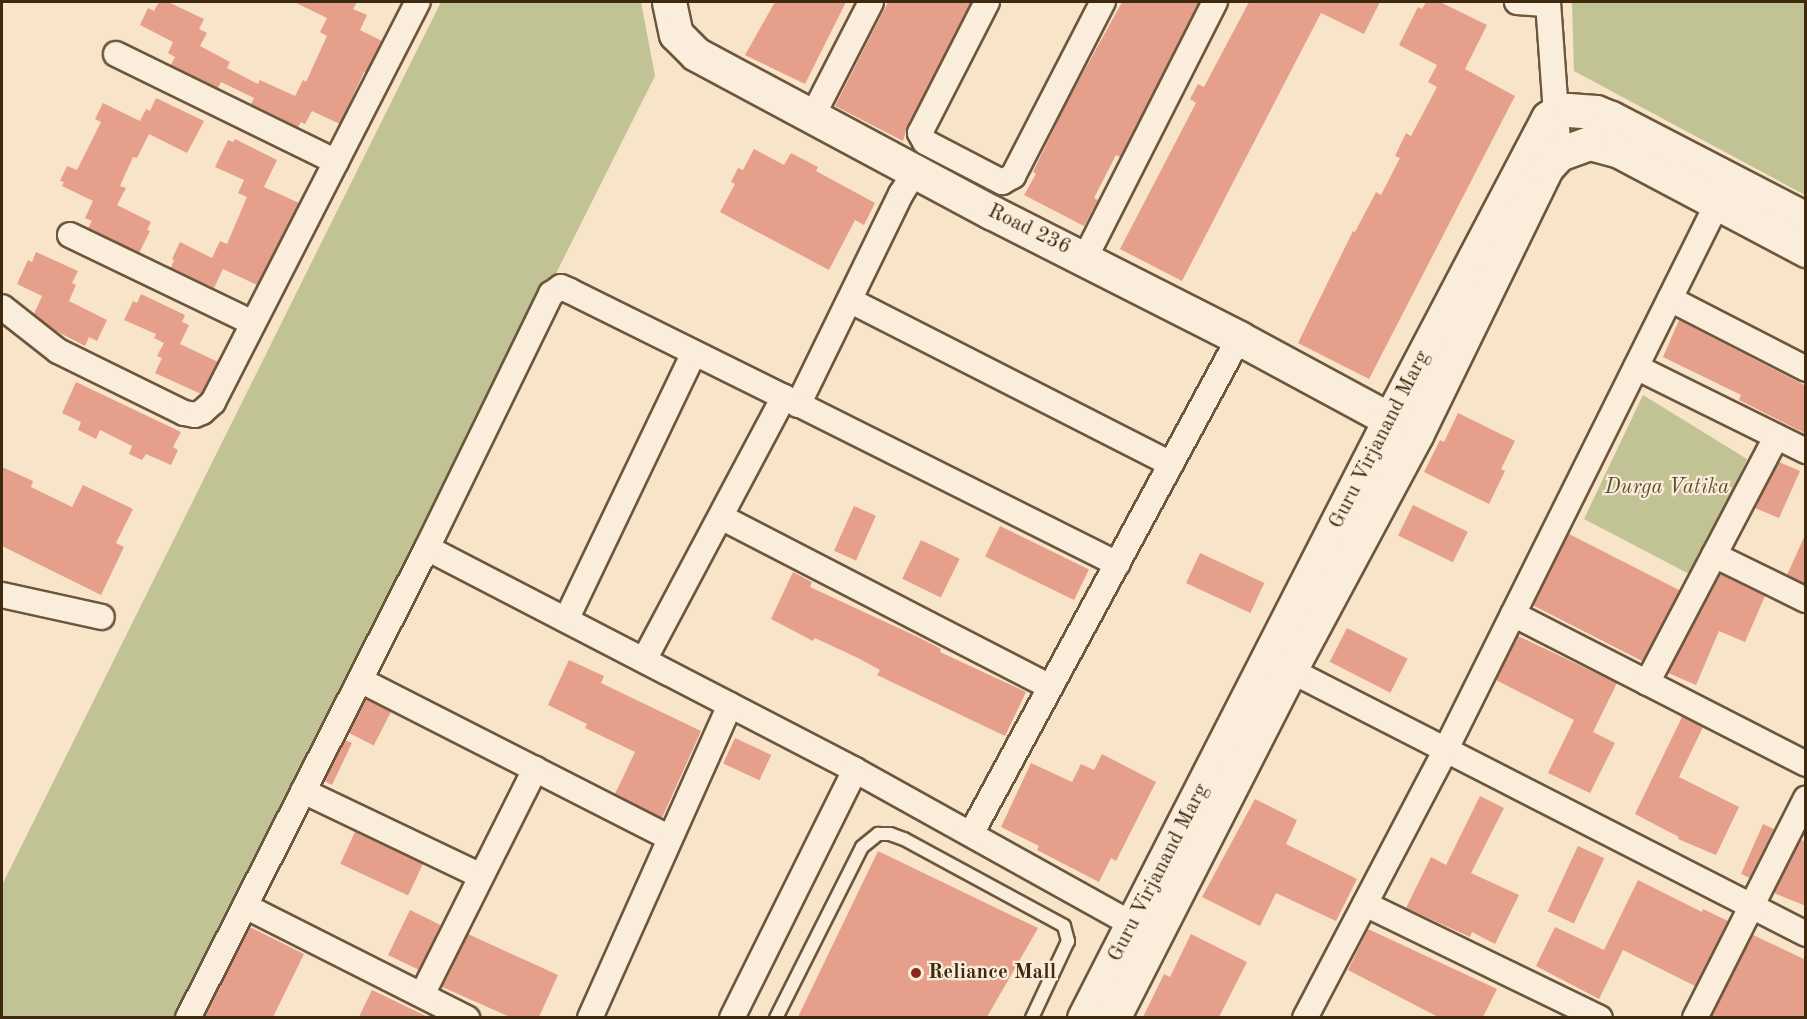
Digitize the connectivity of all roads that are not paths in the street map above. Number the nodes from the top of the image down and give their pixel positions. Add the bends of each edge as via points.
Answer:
1 (416, 2) edge
2 (669, 2) edge
3 (871, 2) edge
4 (987, 2) edge
5 (1103, 2) edge
6 (1215, 2) edge
7 (1517, 2) edge
8 (1548, 3) edge
9 (116, 54) dead end
10 (1558, 111) junction
11 (812, 117) junction
12 (1559, 154) junction
13 (336, 162) junction
14 (916, 170) junction
15 (1718, 202) junction
16 (1806, 219) edge
17 (70, 235) dead end
18 (1806, 250) edge
19 (1085, 258) junction
20 (1670, 299) junction
21 (851, 301) junction
22 (2, 307) edge
23 (253, 323) junction
24 (1239, 338) junction
25 (694, 353) junction
26 (1636, 367) junction
27 (1806, 369) edge
28 (791, 401) junction
29 (1403, 427) junction
30 (1776, 437) junction
31 (1806, 451) edge
32 (1171, 464) junction
33 (721, 517) junction
34 (427, 548) junction
35 (1714, 555) junction
36 (1117, 564) junction
37 (2, 595) edge
38 (1806, 600) edge
39 (1513, 614) junction
40 (102, 617) dead end
41 (566, 620) junction
42 (644, 660) junction
43 (1279, 664) junction
44 (360, 680) junction
45 (1647, 683) junction
46 (1050, 687) junction
47 (730, 705) junction
48 (1446, 749) junction
49 (1806, 764) edge
50 (534, 769) junction
51 (855, 770) junction
52 (303, 791) junction
53 (1806, 798) edge
54 (971, 834) junction
55 (1797, 836) edge
56 (670, 838) junction
57 (481, 876) junction
58 (1365, 904) junction
59 (245, 906) junction
60 (1751, 906) junction
61 (1144, 931) junction
62 (1806, 934) edge
63 (422, 995) junction
64 (188, 1017) edge
65 (466, 1017) edge
66 (590, 1017) edge
67 (732, 1017) edge
68 (776, 1017) edge
69 (1032, 1017) edge
70 (1084, 1017) edge
71 (1113, 1017) edge
72 (1305, 1017) edge
73 (1600, 1017) edge
74 (1695, 1017) edge

1 - 13 street
2 - 11 street, Road 236 via 674,28 687,48
3 - 11 street
4 - 5 street via 920,133 925,142 1002,182 1012,176
6 - 19 street
7 - 8 street
8 - 10 street
9 - 13 street
10 - 12 street
10 - 16 street via 1581,110 1611,118
10 - 29 street, Guru Virjanand Marg via 1543,124
11 - 14 street, Road 236
12 - 15 street via 1590,143 1619,151
12 - 29 street, Guru Virjanand Marg via 1547,167
13 - 23 street
14 - 19 street, Road 236
14 - 21 street
15 - 18 street
15 - 20 street
17 - 23 street
19 - 24 street, Road 236
20 - 26 street
20 - 27 street
21 - 28 street
21 - 32 street
22 - 23 street via 58,351 190,415 202,412 213,402
24 - 29 street, Road 236
24 - 32 street
25 - 28 street
25 - 34 street via 570,291 555,289
25 - 41 street
26 - 30 street
26 - 39 street
28 - 33 street
28 - 36 street
29 - 43 street, Guru Virjanand Marg
30 - 31 street
30 - 35 street
32 - 36 street
33 - 42 street
33 - 46 street
34 - 41 street
34 - 44 street
35 - 38 street
35 - 45 street
36 - 46 street
37 - 40 street
39 - 45 street
39 - 48 street
41 - 42 street
42 - 47 street
43 - 48 street
43 - 61 street, Guru Virjanand Marg
44 - 50 street
44 - 52 street
45 - 49 street
46 - 54 street
47 - 51 street
47 - 56 street
48 - 58 street
48 - 60 street
50 - 56 street
50 - 57 street
51 - 54 street
51 - 67 street
52 - 57 street
52 - 59 street
53 - 55 street
54 - 61 street
55 - 60 street
56 - 66 street
57 - 63 street
58 - 72 street
58 - 73 street
59 - 63 street
59 - 64 street
60 - 62 street
60 - 74 street
61 - 70 street, Guru Virjanand Marg
61 - 71 street, Guru Virjanand Marg
63 - 65 street
68 - 69 lane via 862,847 878,834 904,840 1064,926 1068,941

